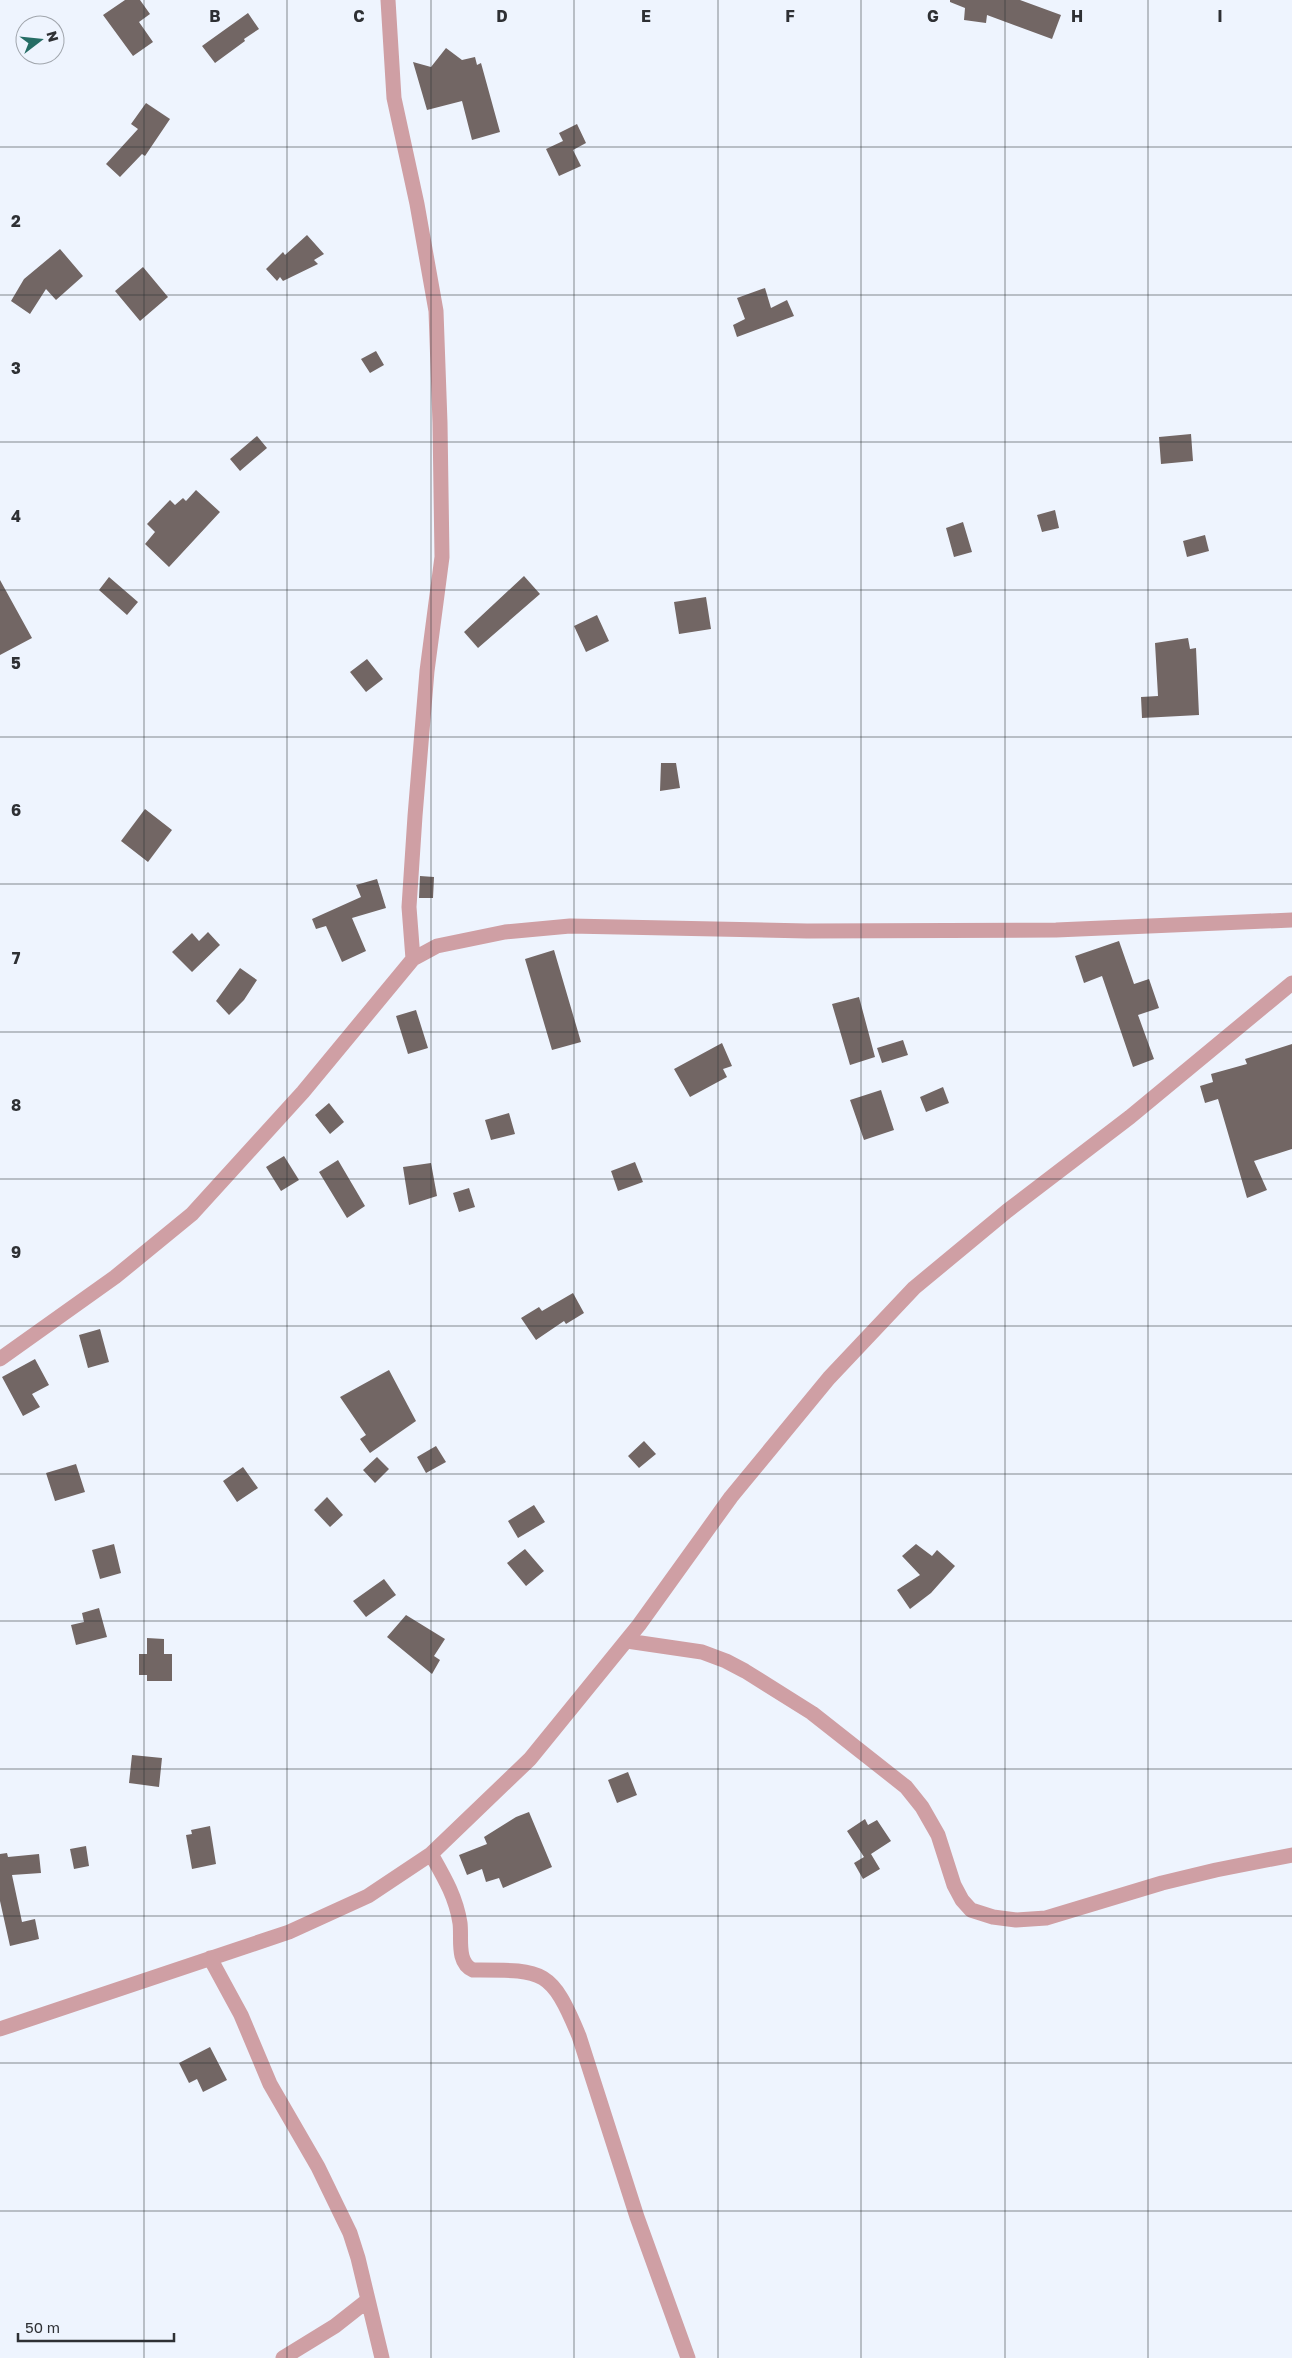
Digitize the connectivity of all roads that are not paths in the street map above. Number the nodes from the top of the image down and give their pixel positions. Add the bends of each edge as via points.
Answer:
1 (388, 0) edge
2 (1292, 920) edge
3 (413, 959) junction
4 (1292, 983) edge
5 (0, 1359) edge
6 (627, 1640) junction
7 (431, 1854) junction
8 (1292, 1855) edge
9 (210, 1958) junction
10 (0, 2029) edge
11 (368, 2300) junction
12 (283, 2358) edge
13 (382, 2358) edge
14 (688, 2358) edge

1 - 3 street via 394,98 436,311 440,423 442,557 427,671 415,816 409,906
2 - 3 street via 1056,930 570,926 505,932 437,946
3 - 5 street via 303,1092 192,1214 115,1278
4 - 6 street via 914,1288 830,1378 731,1497
6 - 7 street via 530,1758
6 - 8 street via 702,1652 726,1661 812,1713 906,1788 922,1807 938,1835 954,1885 971,1910 1016,1920 1046,1918 1162,1883
7 - 9 street via 368,1896 289,1932
7 - 14 street via 455,1898 466,1967 540,1975 564,2001 579,2036 664,2295
9 - 10 street
9 - 11 street via 241,2015 270,2084 318,2167 350,2233
11 - 12 street via 336,2326
11 - 13 street

